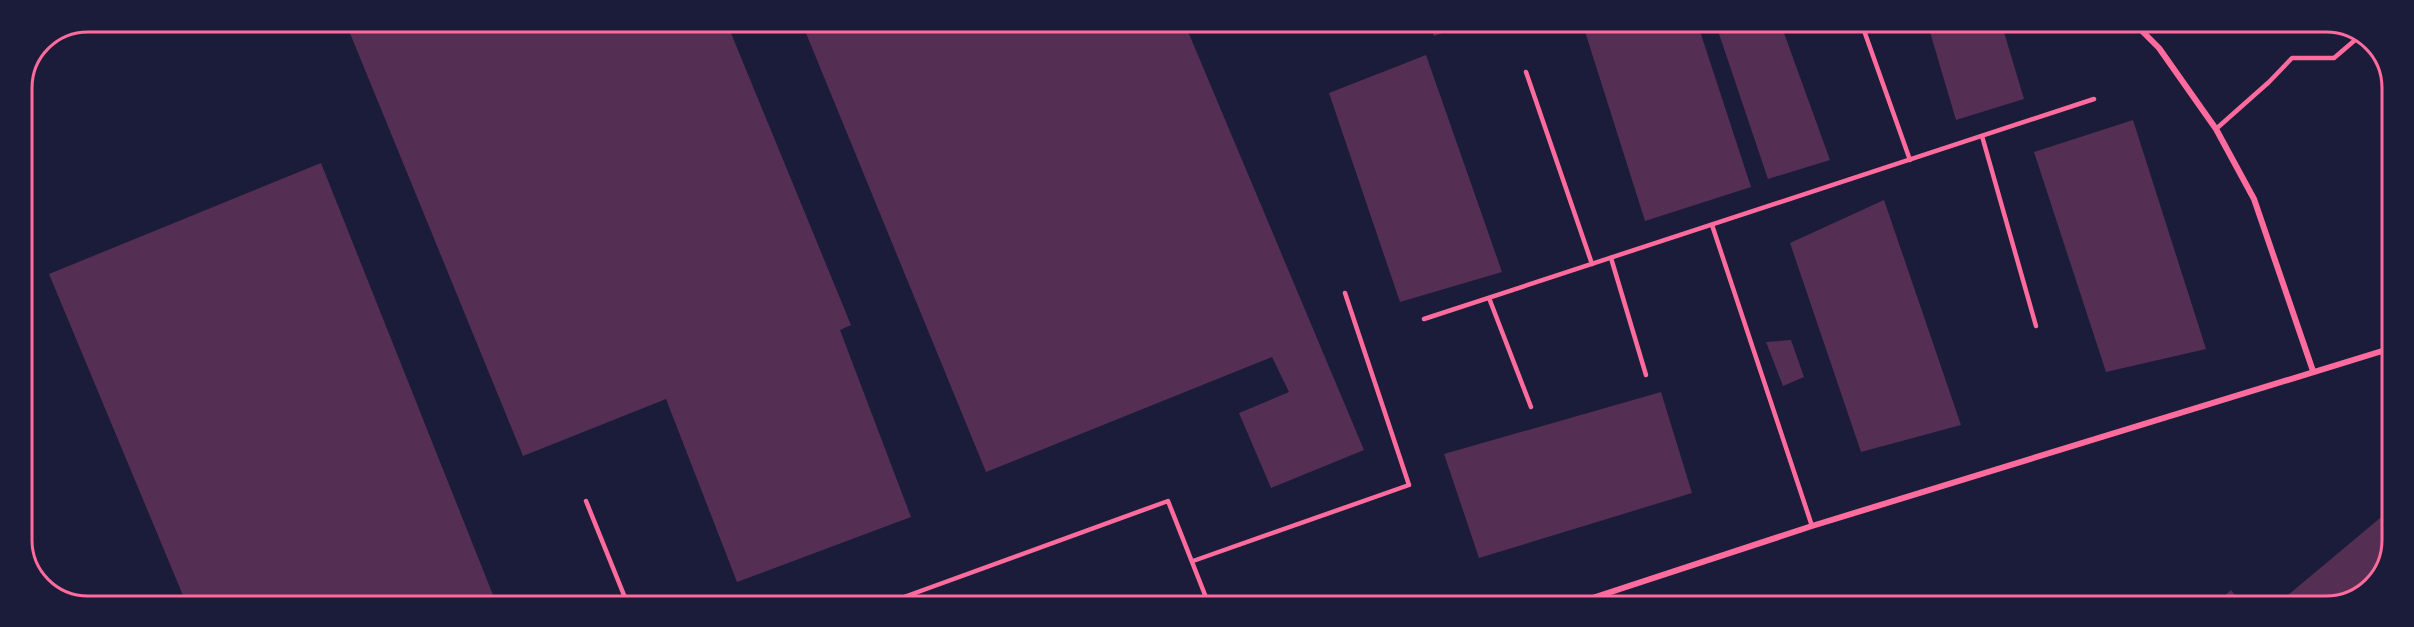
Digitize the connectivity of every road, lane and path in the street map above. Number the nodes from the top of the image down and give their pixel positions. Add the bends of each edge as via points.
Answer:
1 (1865, 32) edge
2 (2143, 32) edge
3 (2355, 40) edge
4 (1526, 72) dead end
5 (2094, 99) dead end
6 (2216, 129) junction
7 (1982, 136) junction
8 (1910, 160) junction
9 (1712, 225) junction
10 (1611, 258) junction
11 (1592, 264) junction
12 (1345, 293) dead end
13 (1490, 298) junction
14 (1424, 319) dead end
15 (2036, 326) dead end
16 (2382, 351) edge
17 (2313, 371) junction
18 (1646, 375) dead end
19 (1531, 407) dead end
20 (586, 501) dead end
21 (1812, 526) junction
22 (1193, 561) junction
23 (624, 596) edge
24 (907, 596) edge
25 (1206, 596) edge
26 (1606, 596) edge

1 - 8 lane
2 - 6 street via 2159,48
3 - 6 lane via 2334,58 2292,58
4 - 11 lane
5 - 7 lane
6 - 17 street via 2254,199
7 - 8 lane
7 - 15 lane
8 - 9 lane
9 - 10 lane
9 - 21 lane
10 - 11 lane
10 - 18 lane
11 - 13 lane
12 - 22 lane via 1409,485
13 - 14 lane
13 - 19 lane
16 - 17 street
17 - 21 street
20 - 23 lane
21 - 26 street
22 - 24 lane via 1168,501
22 - 25 lane

